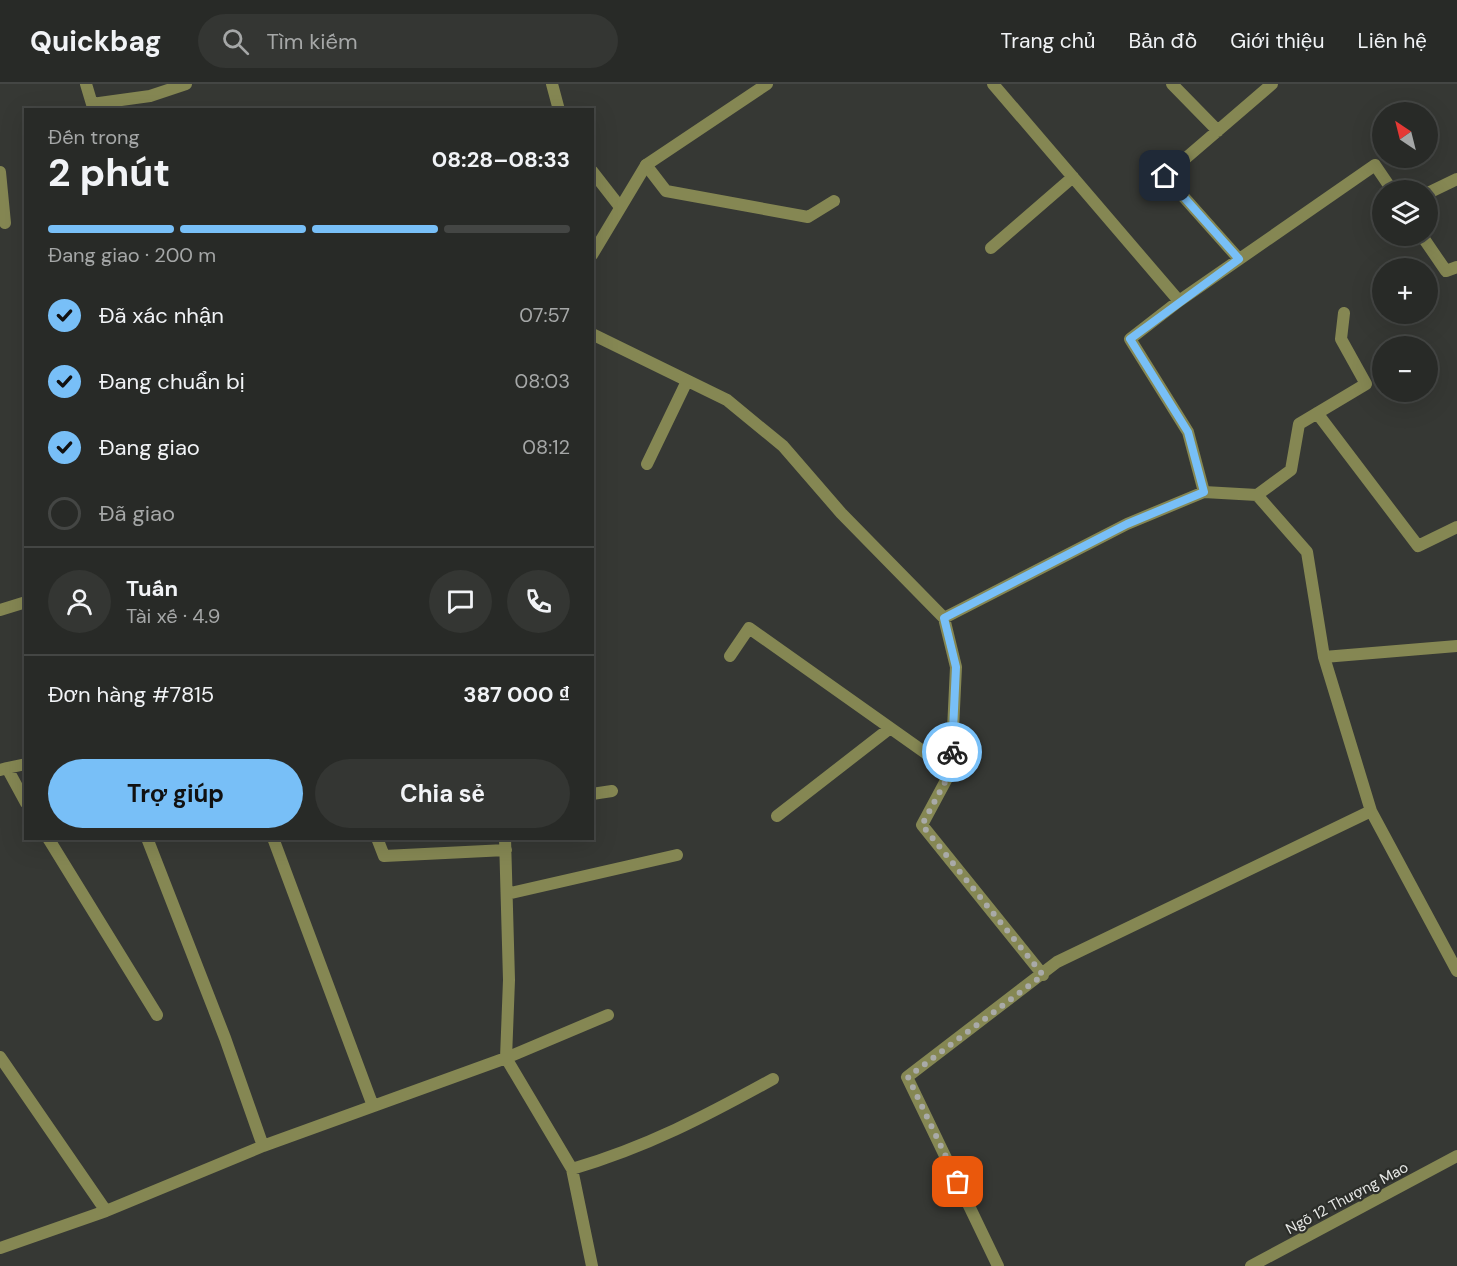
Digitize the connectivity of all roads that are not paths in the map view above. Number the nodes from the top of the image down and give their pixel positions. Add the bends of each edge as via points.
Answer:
1 (86, 84) edge
2 (186, 84) edge
3 (552, 84) edge
4 (768, 84) edge
5 (993, 84) edge
6 (1172, 84) edge
7 (1272, 84) edge
8 (558, 108) edge
9 (1218, 131) junction
10 (646, 165) junction
11 (0, 172) edge
12 (594, 174) edge
13 (1073, 177) junction
14 (1457, 178) edge
15 (1385, 180) edge
16 (1438, 188) edge
17 (834, 201) dead end
18 (620, 207) junction
19 (5, 223) dead end
20 (1429, 246) edge
21 (991, 248) dead end
22 (594, 252) edge
23 (1239, 259) junction
24 (1457, 267) edge
25 (1179, 301) junction
26 (1344, 313) dead end
27 (594, 335) edge
28 (687, 381) junction
29 (1317, 413) junction
30 (647, 464) dead end
31 (1204, 492) junction
32 (1257, 495) junction
33 (1457, 527) edge
34 (24, 602) edge
35 (1, 606) edge
36 (944, 618) junction
37 (1457, 646) edge
38 (730, 657) dead end
39 (1324, 657) junction
40 (890, 729) junction
41 (24, 764) edge
42 (3, 769) edge
43 (951, 771) junction
44 (612, 791) dead end
45 (594, 794) edge
46 (24, 800) edge
47 (1371, 811) junction
48 (777, 816) dead end
49 (49, 840) edge
50 (148, 840) edge
51 (274, 840) edge
52 (378, 840) edge
53 (505, 844) edge
54 (677, 855) dead end
55 (507, 894) junction
56 (1457, 971) edge
57 (1043, 975) junction
58 (157, 1015) dead end
59 (608, 1015) dead end
60 (0, 1057) edge
61 (506, 1058) junction
62 (773, 1079) dead end
63 (373, 1106) junction
64 (263, 1146) junction
65 (1457, 1156) edge
66 (572, 1169) junction
67 (106, 1211) junction
68 (0, 1248) edge
69 (592, 1266) edge
70 (998, 1266) edge
71 (1251, 1266) edge

1 - 2 street via 92,104 150,96
3 - 8 street
4 - 10 street
5 - 13 street
6 - 9 street
7 - 9 street
9 - 23 street via 1165,176
10 - 17 street via 666,191 773,212 808,217
10 - 18 street
11 - 19 street
12 - 18 street
13 - 21 street
13 - 25 street
14 - 16 street
15 - 23 street via 1375,165
18 - 22 street
20 - 24 street via 1446,271
23 - 25 street
25 - 31 street via 1130,339 1188,432
26 - 29 street via 1341,339 1365,384
27 - 28 street
28 - 30 street
28 - 36 street via 727,400 783,446 841,513
29 - 32 street via 1299,424 1291,470
29 - 33 street via 1418,546
31 - 32 street
31 - 36 street via 1127,524
32 - 39 street via 1307,552
34 - 35 street
36 - 43 street via 956,667
37 - 39 street
38 - 40 street via 749,628
39 - 47 street
40 - 43 street
40 - 48 street
41 - 42 street
42 - 46 street
43 - 57 street via 922,825
44 - 45 street
47 - 56 street
47 - 57 street via 1057,962
49 - 58 street
50 - 64 street
51 - 63 street
52 - 53 street via 384,856
53 - 55 street
54 - 55 street
55 - 61 street
57 - 70 street via 908,1077
59 - 61 street
60 - 67 street
61 - 63 street
61 - 66 street
62 - 66 street via 686,1127 618,1156
63 - 64 street
64 - 67 street
65 - 71 street, Ngõ 12 Thượng Mao
66 - 69 street
67 - 68 street

